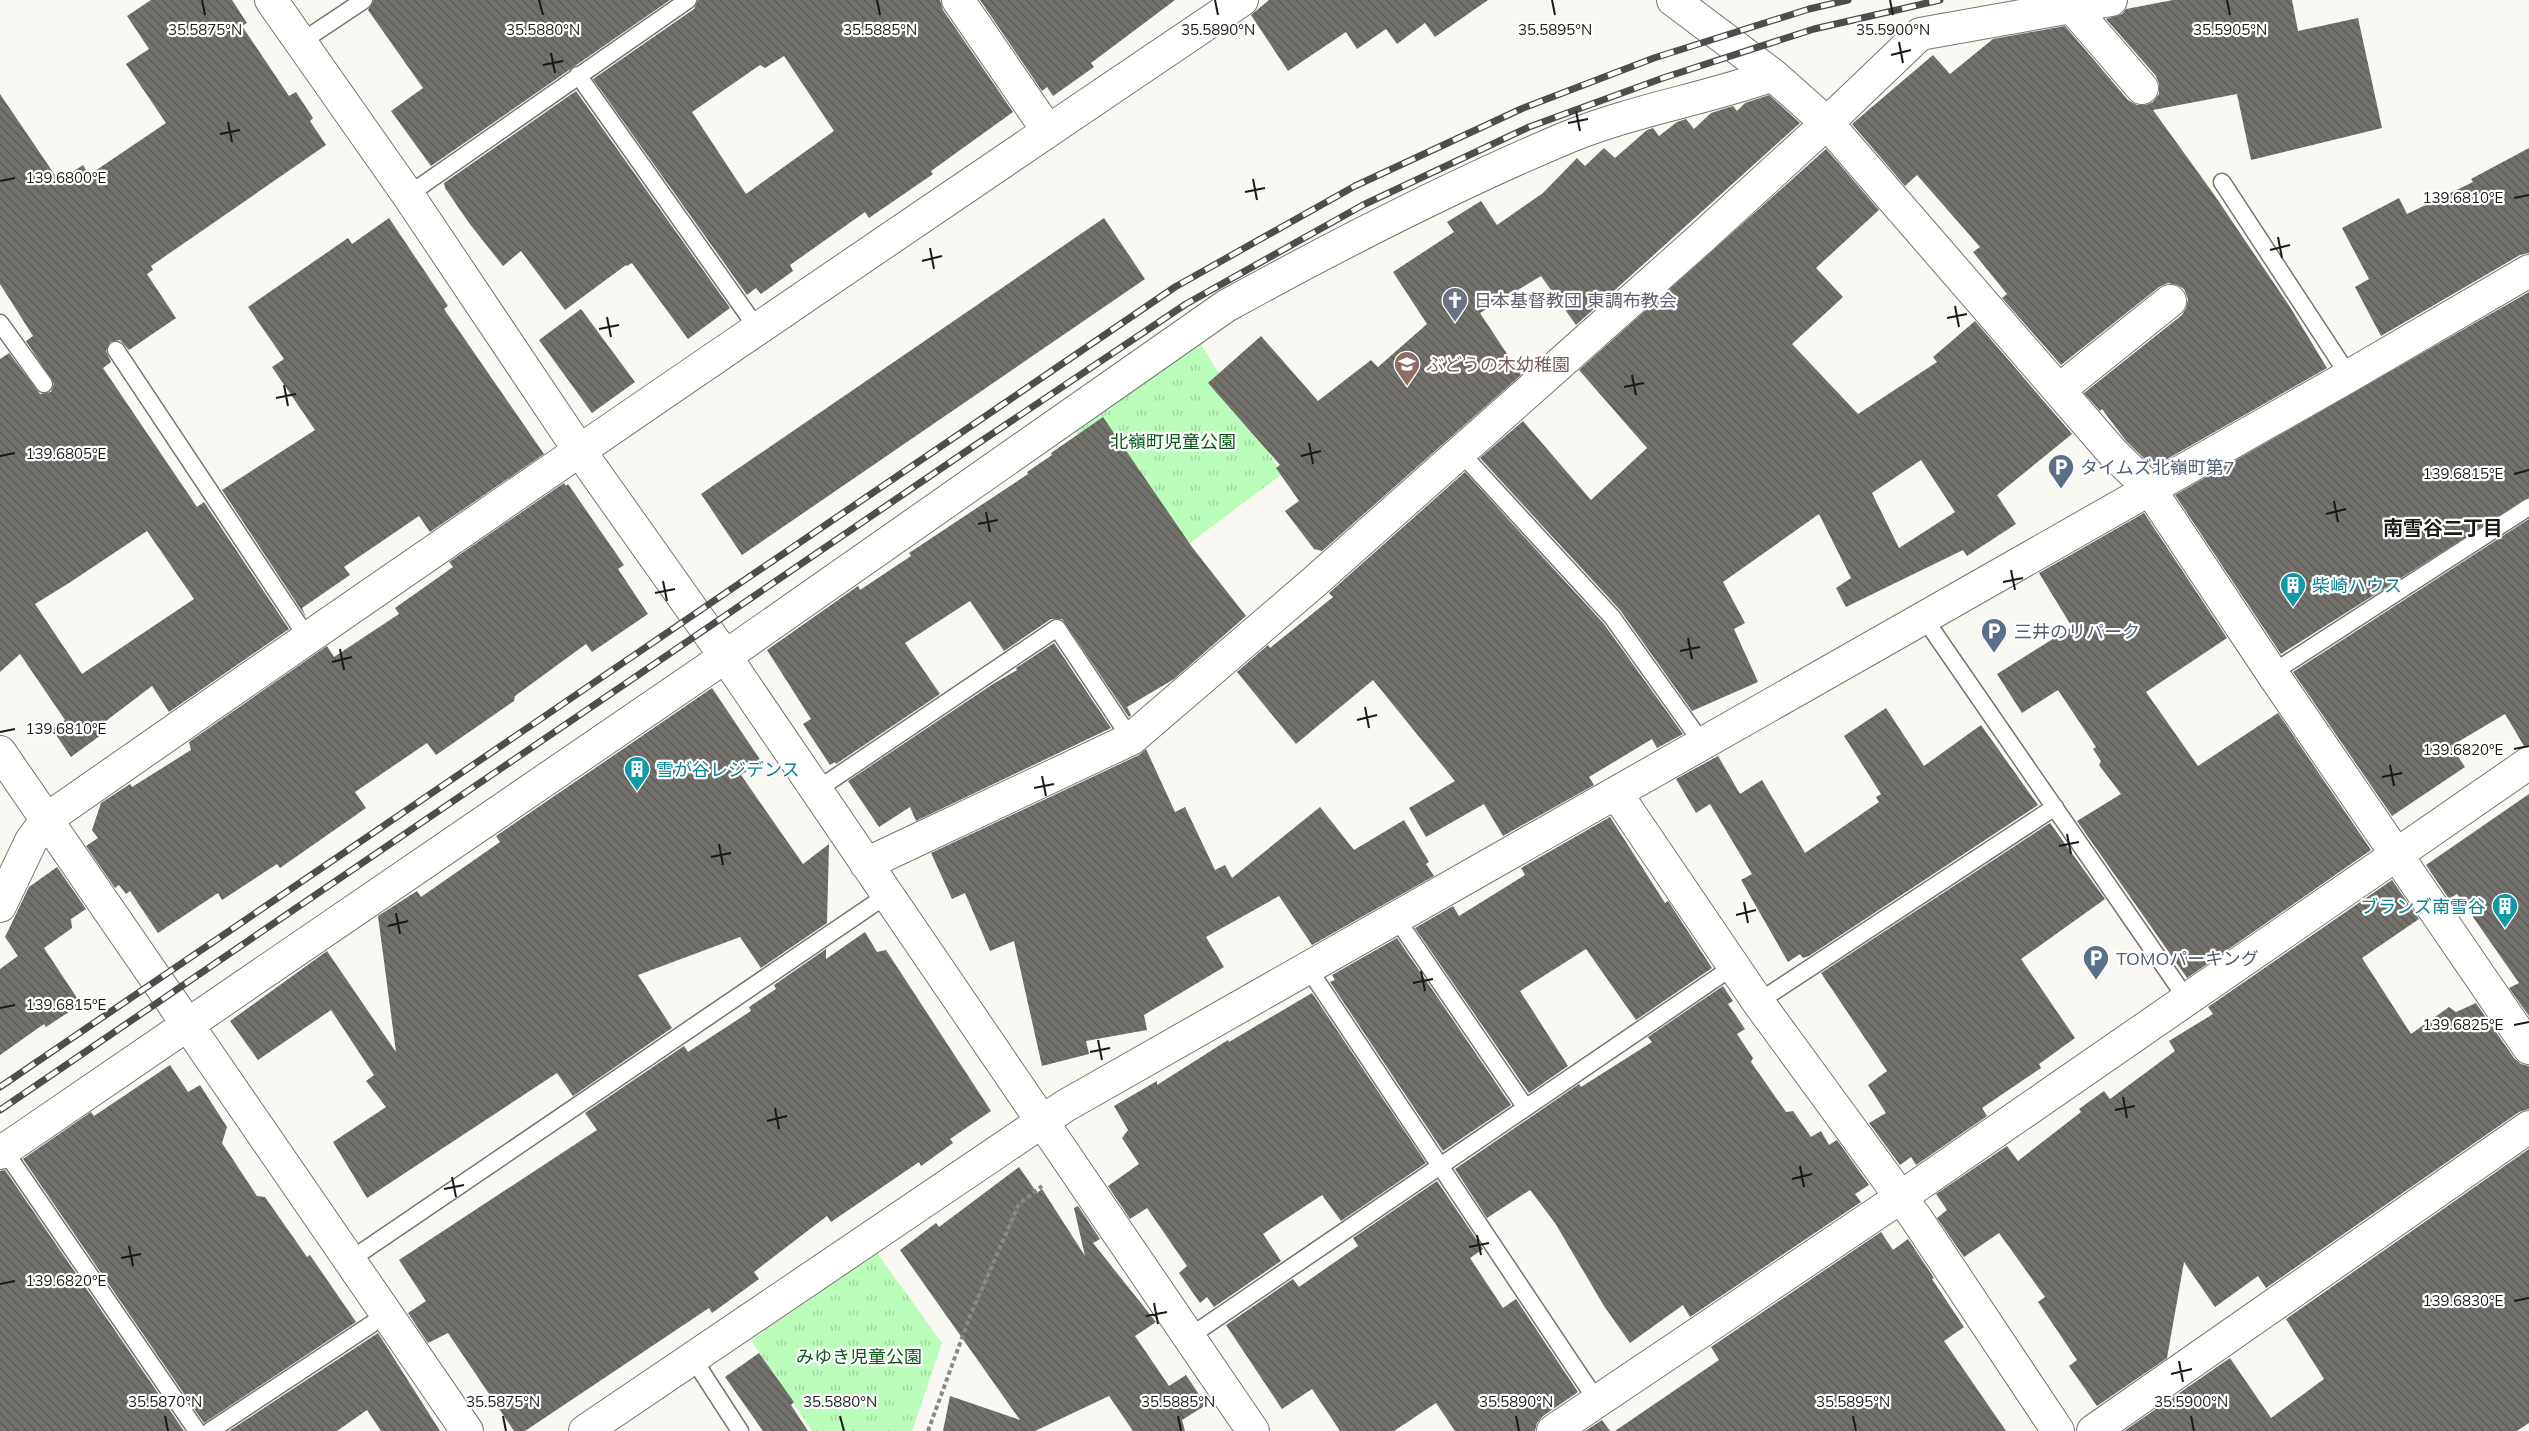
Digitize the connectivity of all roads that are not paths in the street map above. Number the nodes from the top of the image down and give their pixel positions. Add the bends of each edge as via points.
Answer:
1 (271, 0) edge
2 (364, 0) edge
3 (688, 0) edge
4 (958, 0) edge
5 (1242, 0) edge
6 (1673, 0) edge
7 (2112, 0) edge
8 (2072, 7) junction
9 (301, 42) junction
10 (578, 75) junction
11 (1773, 75) junction
12 (2142, 88) dead end
13 (1827, 123) junction
14 (1048, 131) junction
15 (2222, 182) dead end
16 (408, 195) junction
17 (2529, 271) edge
18 (2170, 301) dead end
19 (0, 323) edge
20 (757, 328) junction
21 (116, 350) dead end
22 (2349, 376) junction
23 (44, 384) dead end
24 (2059, 390) junction
25 (579, 450) junction
26 (1460, 452) junction
27 (2150, 488) junction
28 (2529, 507) edge
29 (1924, 618) junction
30 (308, 637) junction
31 (725, 656) junction
32 (2272, 673) junction
33 (1131, 739) junction
34 (1703, 744) junction
35 (0, 752) edge
36 (2529, 763) edge
37 (815, 790) junction
38 (1616, 793) junction
39 (2055, 807) junction
40 (46, 819) junction
41 (2398, 855) junction
42 (866, 864) junction
43 (887, 895) junction
44 (0, 906) edge
45 (1396, 918) junction
46 (1734, 966) junction
47 (1308, 968) junction
48 (2186, 998) junction
49 (1758, 1002) junction
50 (187, 1023) junction
51 (2529, 1048) edge
52 (1526, 1108) junction
53 (1042, 1121) junction
54 (2529, 1127) edge
55 (2, 1152) edge
56 (1442, 1165) junction
57 (1901, 1197) junction
58 (350, 1260) junction
59 (387, 1314) junction
60 (1189, 1337) junction
61 (692, 1357) junction
62 (1597, 1401) junction
63 (197, 1431) edge
64 (210, 1431) edge
65 (466, 1431) edge
66 (585, 1431) edge
67 (740, 1431) edge
68 (1253, 1431) edge
69 (1553, 1431) edge
70 (2058, 1431) edge
71 (2093, 1431) edge

1 - 9 street
2 - 9 lane
3 - 10 lane
4 - 14 street
5 - 14 street
6 - 11 street
7 - 8 street
8 - 12 street
8 - 13 street via 1920,33
9 - 16 street
10 - 16 lane
10 - 20 lane
11 - 13 street
11 - 31 street via 1570,137 1332,248 1226,306
13 - 24 street
13 - 26 street
14 - 20 street
15 - 22 lane
16 - 25 street
17 - 22 street
18 - 24 street
19 - 23 lane
20 - 25 street
21 - 30 lane
22 - 27 street
24 - 27 street via 2113,453
25 - 30 street
25 - 31 street
26 - 33 street
26 - 34 lane via 1612,617
27 - 29 street
27 - 32 street
28 - 32 lane
29 - 34 street
29 - 39 lane
30 - 40 street
31 - 37 street
31 - 50 street
32 - 41 street
33 - 37 lane via 1057,628
33 - 42 street
34 - 38 street
35 - 40 street
36 - 41 street
37 - 42 street
38 - 45 street
38 - 46 street
39 - 48 lane
39 - 49 lane
40 - 44 street
40 - 50 street
41 - 48 street
41 - 51 street
42 - 43 street
43 - 53 street
43 - 58 lane
45 - 47 street
45 - 52 lane
46 - 49 street
46 - 52 lane
47 - 53 street
47 - 56 lane
48 - 57 street
49 - 57 street
50 - 55 street
50 - 58 street
52 - 56 lane
53 - 60 street
53 - 61 street
54 - 71 street
55 - 63 lane
56 - 60 lane
56 - 62 lane
57 - 62 street
57 - 70 street
58 - 59 street
59 - 64 lane
59 - 65 street
60 - 68 street
61 - 66 street
61 - 67 lane
62 - 69 street

